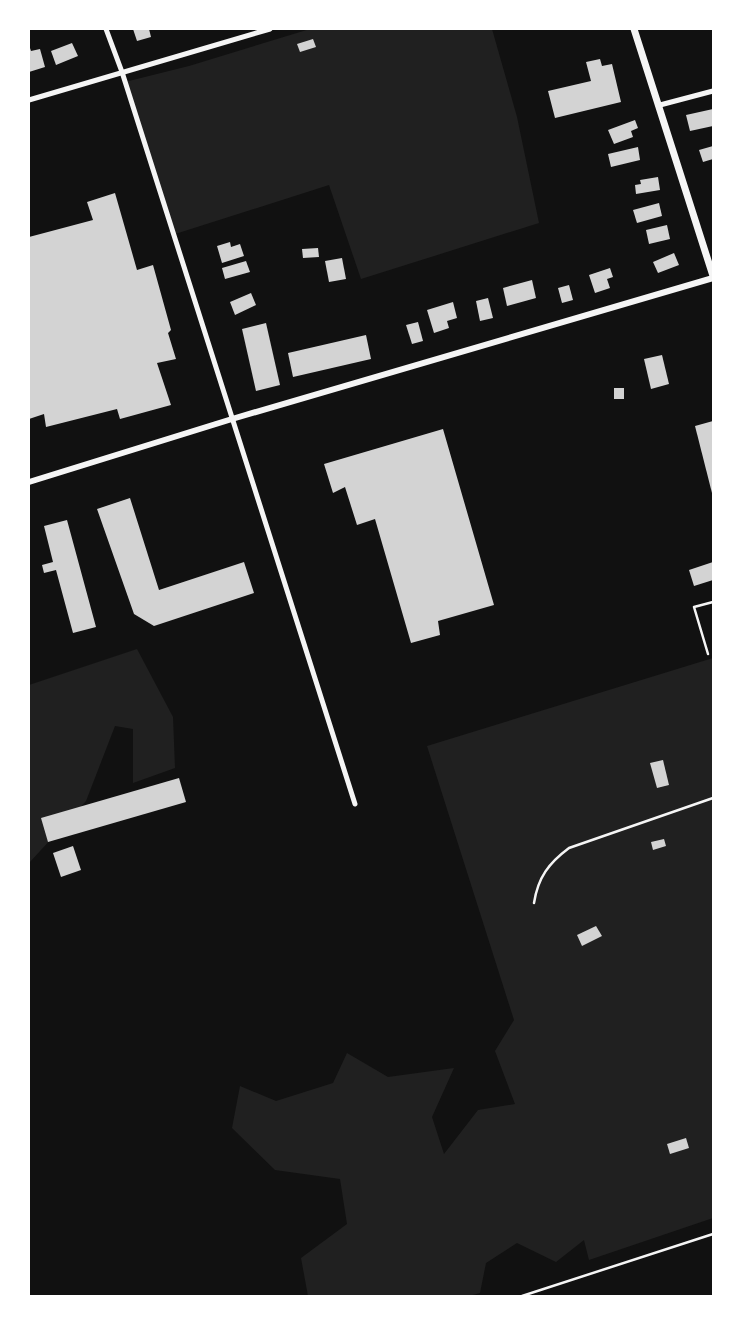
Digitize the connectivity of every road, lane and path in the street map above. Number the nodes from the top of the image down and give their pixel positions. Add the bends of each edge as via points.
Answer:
1 (106, 29) edge
2 (270, 29) edge
3 (634, 29) edge
4 (122, 72) junction
5 (713, 91) edge
6 (29, 100) edge
7 (660, 105) junction
8 (713, 277) edge
9 (232, 419) junction
10 (29, 482) edge
11 (713, 602) edge
12 (708, 654) dead end
13 (713, 798) edge
14 (354, 804) dead end
15 (534, 903) dead end
16 (713, 1234) edge
17 (522, 1296) edge

1 - 4 street
2 - 4 street
3 - 7 main road
4 - 6 street
4 - 9 street
5 - 7 street
7 - 8 main road
8 - 9 street
9 - 10 street
9 - 14 street
11 - 12 lane via 694,607
13 - 15 lane via 569,848 551,862 542,876
16 - 17 lane

